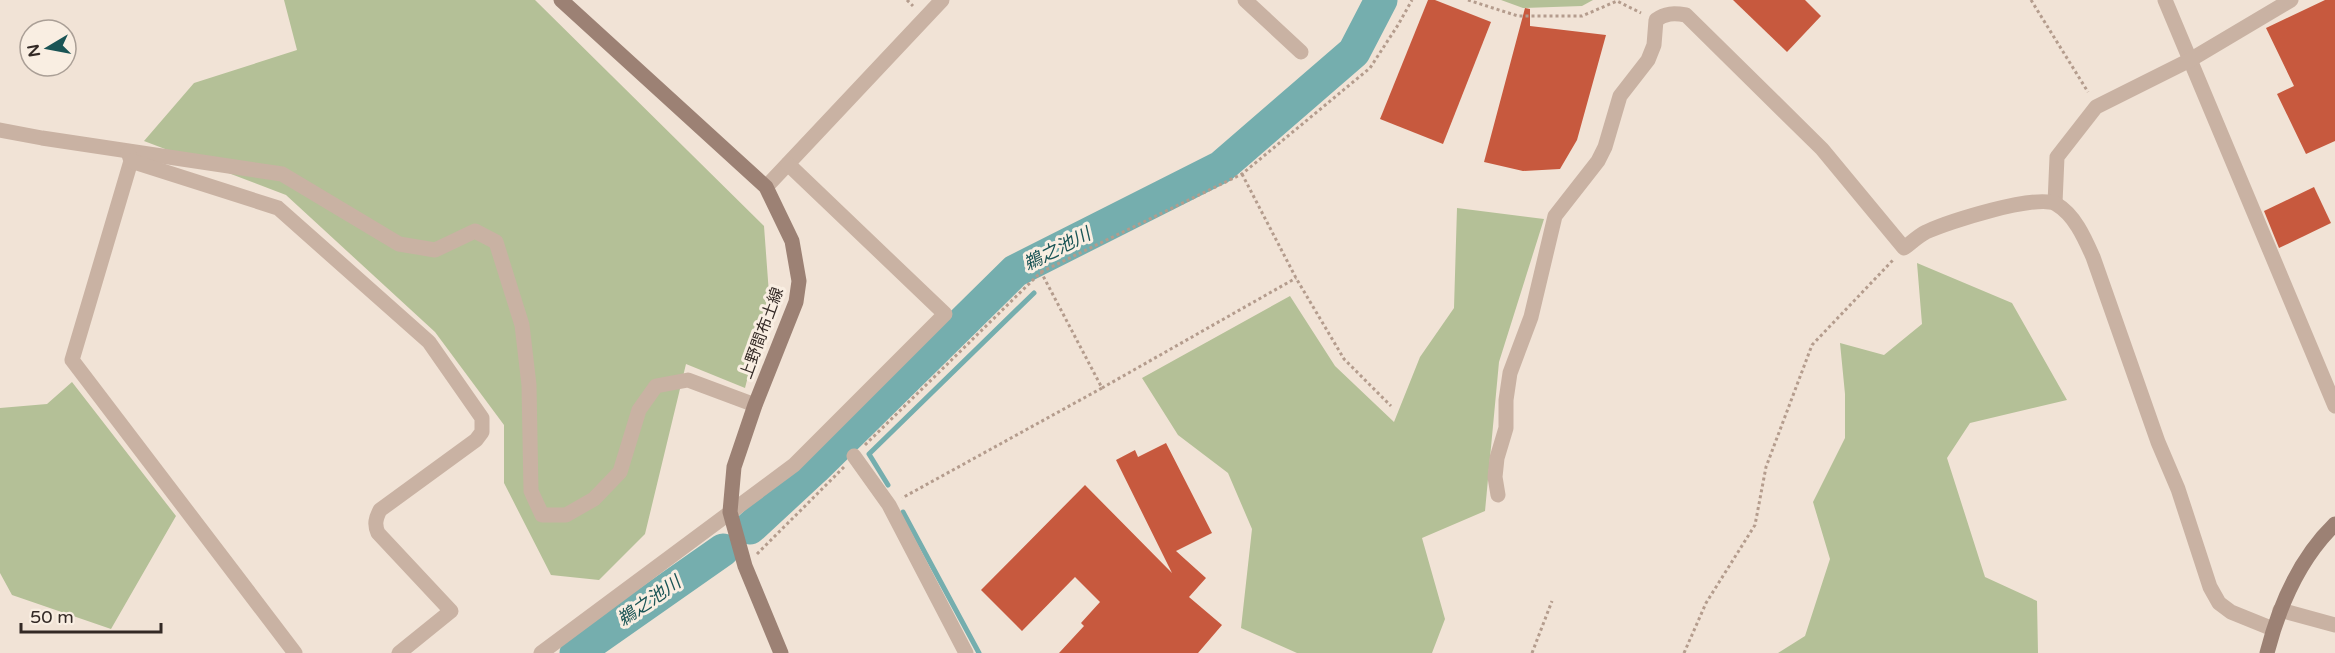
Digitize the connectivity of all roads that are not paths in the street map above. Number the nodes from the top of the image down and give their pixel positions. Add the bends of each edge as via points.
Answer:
1 (561, 0) edge
2 (942, 0) edge
3 (1245, 0) edge
4 (2165, 0) edge
5 (2291, 0) edge
6 (1301, 52) dead end
7 (2190, 60) junction
8 (0, 129) edge
9 (129, 155) junction
10 (788, 164) junction
11 (766, 187) junction
12 (2055, 203) junction
13 (755, 405) junction
14 (2335, 406) edge
15 (854, 456) road end
16 (1498, 495) dead end
17 (730, 512) junction
18 (2335, 524) edge
19 (2280, 610) junction
20 (2335, 625) edge
21 (2273, 628) junction
22 (295, 653) edge
23 (399, 653) edge
24 (541, 653) edge
25 (781, 653) edge
26 (966, 653) edge
27 (2267, 653) edge

1 - 11 main road, 上野間布土線
2 - 10 street
3 - 6 street
4 - 7 street
5 - 7 street
7 - 12 street via 2096,107 2057,157
7 - 14 street
8 - 9 street
9 - 13 street via 282,174 399,244 435,250 475,231 496,242 522,325 529,385 531,491 542,515 566,515 594,499 620,472 639,410 656,386 688,380
9 - 22 street via 72,360
9 - 23 street via 279,208 429,342 482,418 482,432 476,440 377,516 378,533 452,611
10 - 11 street
10 - 17 street via 945,314 794,465
11 - 13 main road, 上野間布土線 via 792,241 799,281 796,302
12 - 16 street via 2015,204 1938,227 1904,248 1822,149 1686,15 1661,16 1656,20 1648,60 1620,96 1598,161 1555,216 1532,316 1510,373 1506,428 1495,477
12 - 21 street via 2082,232 2178,489 2210,588 2219,603 2231,612
13 - 17 main road, 上野間布土線 via 734,467
15 - 26 street via 890,505
17 - 24 street
17 - 25 main road, 上野間布土線 via 745,566
18 - 19 main road via 2302,565
19 - 20 street
19 - 21 main road
21 - 27 main road

